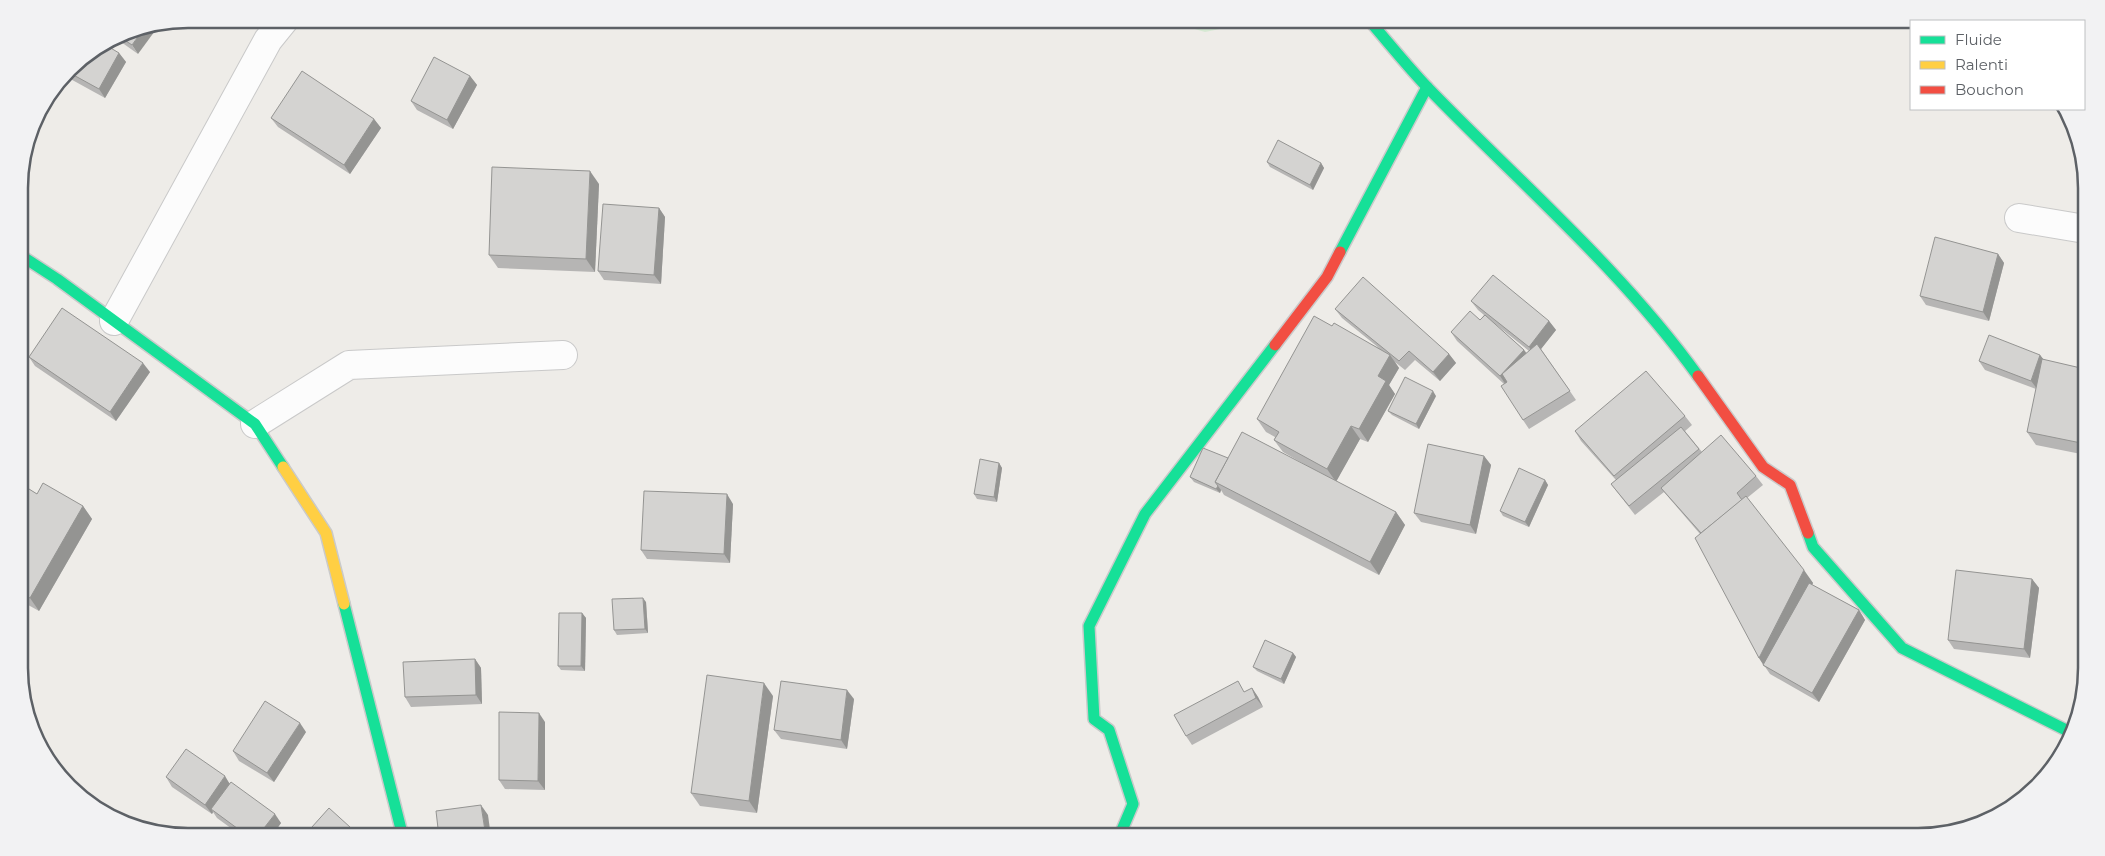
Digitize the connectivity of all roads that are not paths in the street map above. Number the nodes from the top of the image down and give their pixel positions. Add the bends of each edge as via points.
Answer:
1 (278, 28) edge
2 (1376, 28) edge
3 (1426, 87) junction
4 (2019, 218) dead end
5 (2078, 228) edge
6 (28, 261) edge
7 (114, 321) junction
8 (563, 355) dead end
9 (255, 424) junction
10 (2065, 730) edge
11 (401, 828) edge
12 (1123, 828) edge

1 - 7 street via 268,40
2 - 3 street
3 - 10 street via 1573,230 1679,350 1763,467 1790,486 1814,547 1902,648
3 - 12 street via 1327,276 1145,514 1089,626 1094,719 1109,730 1133,804
4 - 5 street
6 - 7 street
7 - 9 street
8 - 9 street via 349,365
9 - 11 street via 326,533

